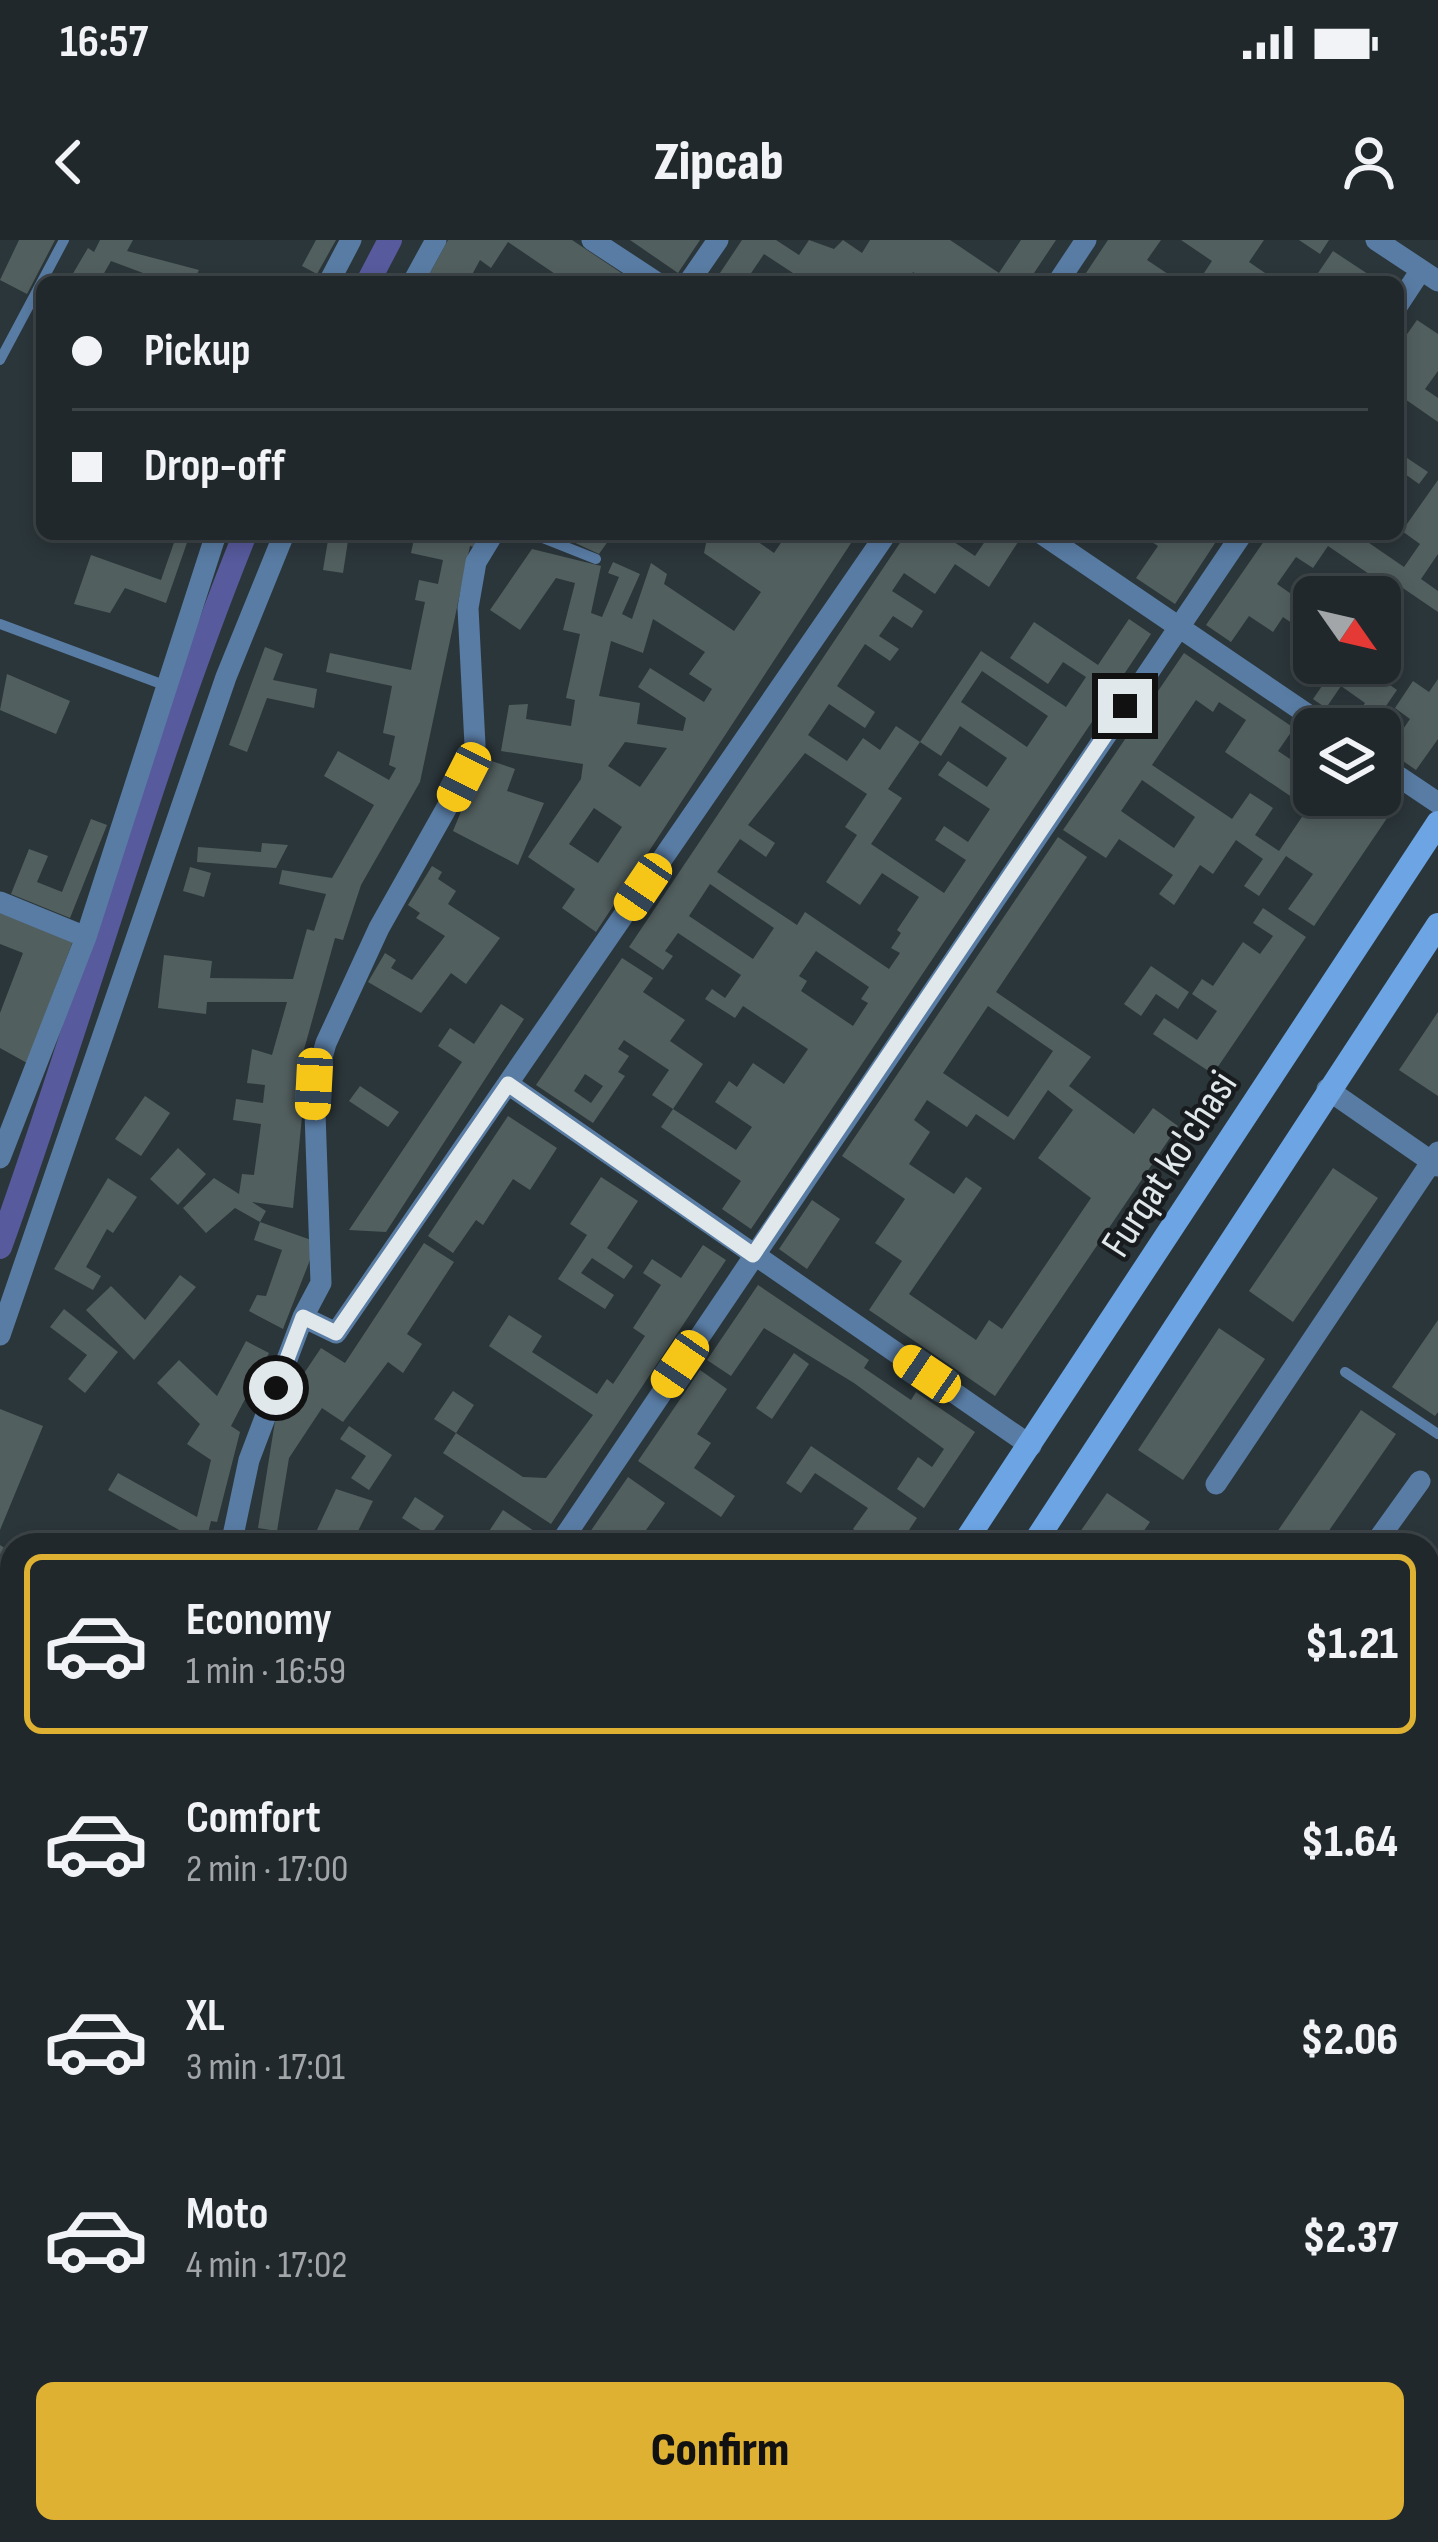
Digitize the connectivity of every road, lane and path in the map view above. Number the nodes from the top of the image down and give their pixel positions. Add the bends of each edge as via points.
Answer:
1 (64, 240) edge
2 (351, 240) edge
3 (436, 240) edge
4 (592, 240) edge
5 (718, 240) edge
6 (1086, 240) edge
7 (1376, 240) edge
8 (45, 276) edge
9 (332, 276) edge
10 (416, 276) edge
11 (647, 276) edge
12 (693, 276) edge
13 (1062, 276) edge
14 (1430, 276) edge
15 (36, 292) edge
16 (1404, 299) edge
17 (0, 360) edge
18 (214, 540) edge
19 (282, 540) edge
20 (490, 540) edge
21 (548, 540) edge
22 (882, 540) edge
23 (1051, 540) edge
24 (1238, 540) edge
25 (596, 559) dead end
26 (0, 624) edge
27 (1178, 628) junction
28 (164, 685) junction
29 (1298, 708) edge
30 (1401, 778) edge
31 (1438, 802) edge
32 (1438, 823) edge
33 (0, 902) edge
34 (1438, 925) edge
35 (86, 937) junction
36 (508, 1084) junction
37 (1327, 1089) junction
38 (0, 1158) edge
39 (1436, 1160) edge
40 (753, 1255) junction
41 (303, 1317) junction
42 (0, 1335) edge
43 (1345, 1372) dead end
44 (1438, 1434) edge
45 (1031, 1446) junction
46 (1420, 1481) dead end
47 (1216, 1484) dead end
48 (234, 1533) edge
49 (567, 1533) edge
50 (971, 1533) edge
51 (1042, 1533) edge
52 (1383, 1533) edge

1 - 8 lane
2 - 9 street
3 - 10 street
4 - 11 street
5 - 12 street
6 - 13 street
7 - 14 street
14 - 16 street
15 - 17 lane
18 - 28 street
19 - 42 street via 226,677
20 - 41 street via 476,562 468,608 475,745 379,928 314,1084 323,1259
21 - 25 lane
22 - 36 street
23 - 27 street
24 - 27 street
26 - 28 lane
27 - 29 street
27 - 40 street
28 - 35 street
30 - 31 street
32 - 45 main road, Furqat ko'chasi
33 - 35 street
34 - 37 main road
35 - 38 street
36 - 40 street
36 - 41 street via 336,1333
37 - 39 street
37 - 51 main road
39 - 47 street
40 - 45 street
40 - 49 street
41 - 48 street via 249,1460
43 - 44 lane
45 - 50 main road, Furqat ko'chasi
46 - 52 street

